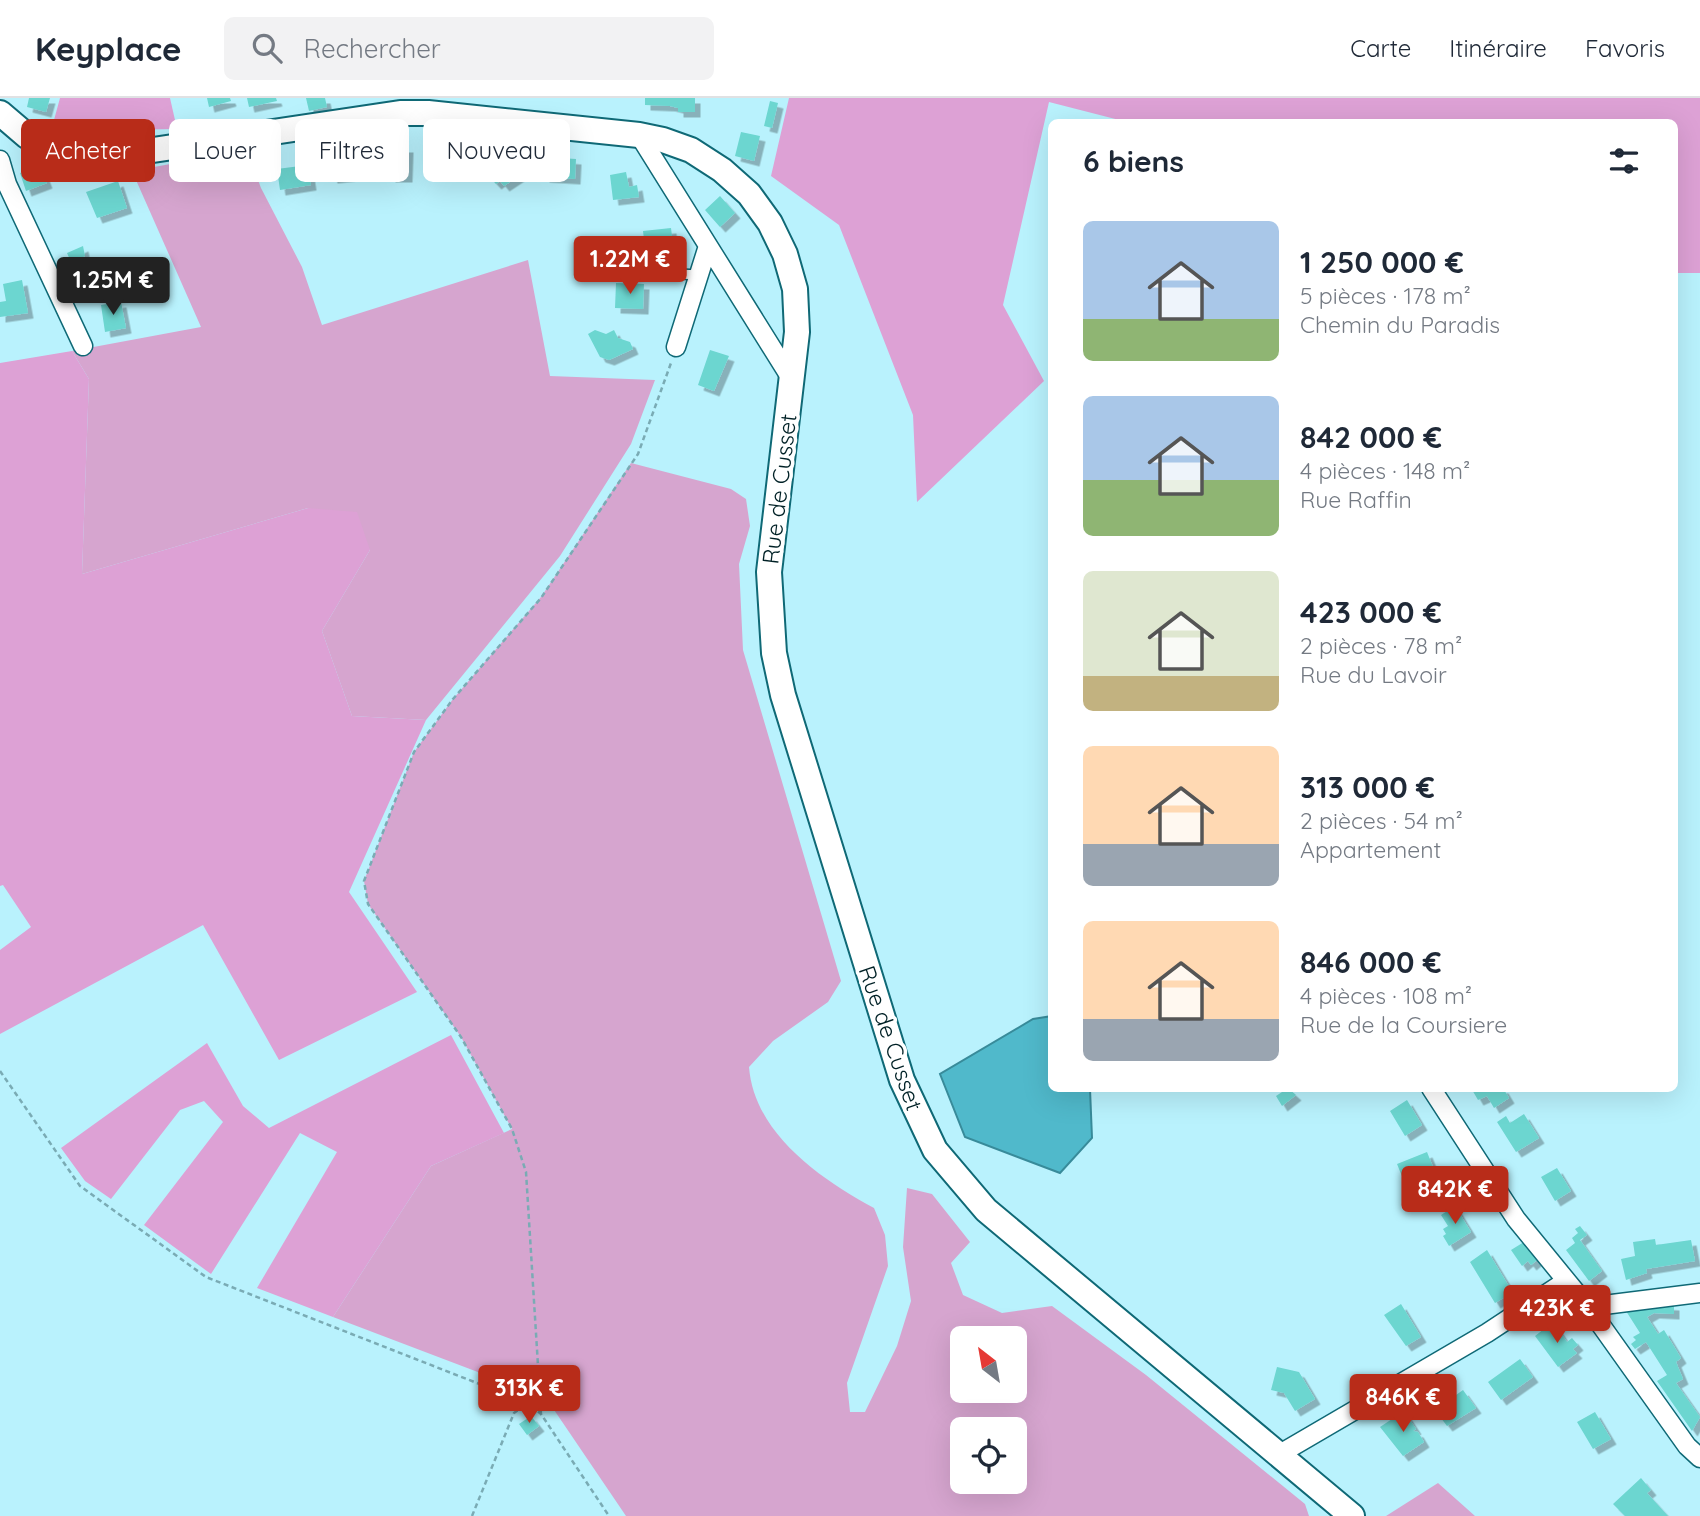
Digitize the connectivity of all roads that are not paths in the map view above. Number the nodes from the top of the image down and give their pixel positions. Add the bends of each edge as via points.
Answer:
1 (1, 118) edge
2 (639, 135) junction
3 (0, 160) edge
4 (708, 246) junction
5 (623, 271) dead end
6 (699, 275) junction
7 (83, 346) dead end
8 (676, 347) road end
9 (792, 380) junction
10 (1434, 1092) edge
11 (1566, 1281) junction
12 (1700, 1293) edge
13 (1588, 1307) junction
14 (1278, 1455) junction
15 (1700, 1458) edge
16 (1352, 1516) edge

1 - 2 street, Rue de Cusset via 50,147 106,157 400,113
2 - 4 street
2 - 9 street, Rue de Cusset via 691,150 722,170 770,223 795,289
3 - 7 street
4 - 6 street
4 - 9 street
5 - 6 lane
6 - 8 street
9 - 14 street, Rue de Cusset via 769,572 774,653 884,1030 912,1105 935,1150 986,1210
10 - 11 street via 1516,1219
11 - 13 street
11 - 14 street
12 - 13 street
13 - 15 street
14 - 16 street, Rue de Cusset

